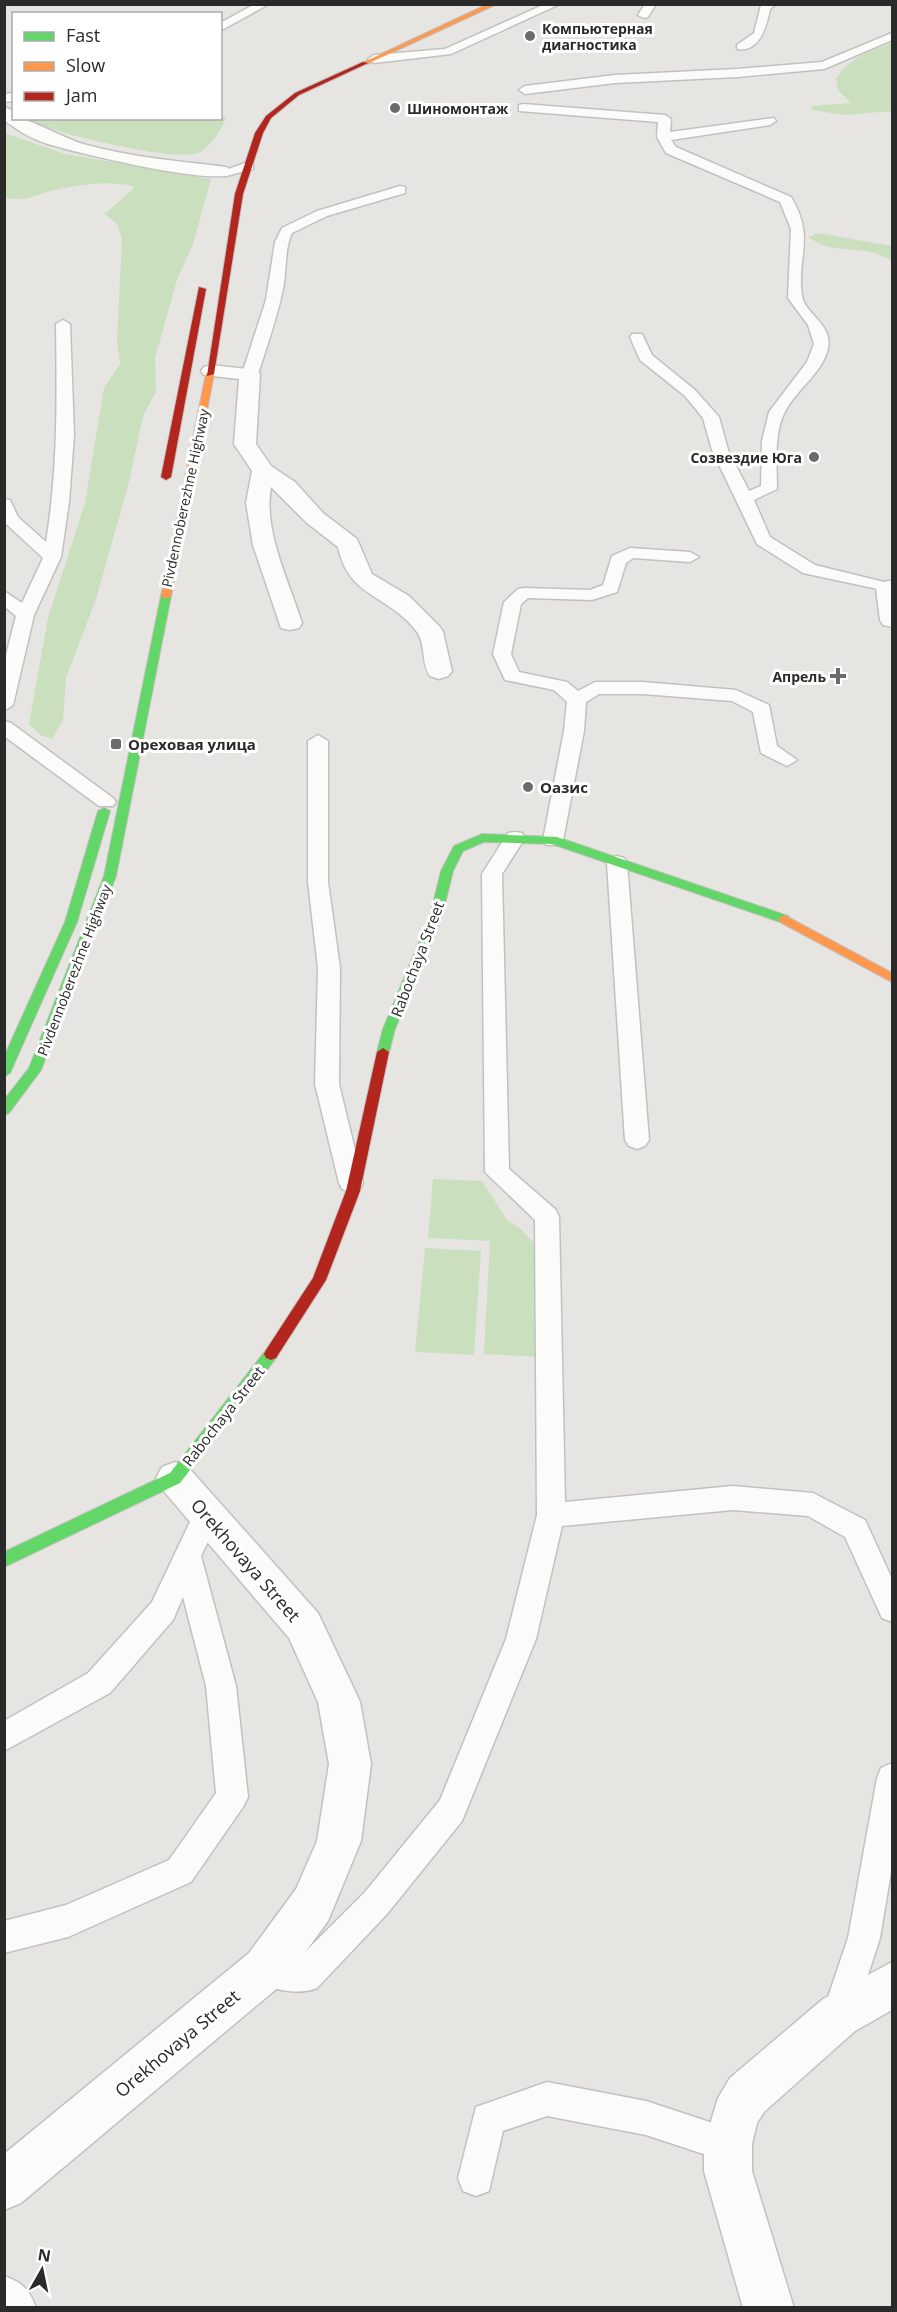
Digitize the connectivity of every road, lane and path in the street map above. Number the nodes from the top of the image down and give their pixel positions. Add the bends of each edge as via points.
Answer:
1 (264, 4) edge
2 (472, 4) edge
3 (494, 4) edge
4 (555, 4) edge
5 (651, 4) edge
6 (771, 4) edge
7 (644, 15) dead end
8 (222, 27) edge
9 (892, 36) edge
10 (741, 47) dead end
11 (374, 60) junction
12 (525, 90) dead end
13 (524, 108) dead end
14 (4, 112) edge
15 (252, 115) dead end
16 (770, 121) dead end
17 (663, 137) junction
18 (234, 150) dead end
19 (248, 166) junction
20 (224, 181) junction
21 (242, 183) junction
22 (400, 190) dead end
23 (206, 271) dead end
24 (63, 324) dead end
25 (637, 337) dead end
26 (212, 371) junction
27 (250, 374) junction
28 (263, 471) junction
29 (164, 490) dead end
30 (745, 498) junction
31 (4, 504) edge
32 (52, 557) junction
33 (690, 557) dead end
34 (890, 588) edge
35 (4, 596) edge
36 (25, 615) junction
37 (892, 620) edge
38 (290, 623) dead end
39 (439, 671) dead end
40 (577, 700) junction
41 (4, 705) edge
42 (4, 727) edge
43 (318, 741) dead end
44 (787, 760) dead end
45 (107, 796) joint
46 (515, 837) junction
47 (553, 840) junction
48 (617, 863) junction
49 (892, 978) edge
50 (4, 1072) edge
51 (4, 1110) edge
52 (637, 1140) dead end
53 (353, 1191) junction
54 (175, 1478) junction
55 (207, 1515) junction
56 (551, 1515) junction
57 (187, 1556) junction
58 (4, 1560) edge
59 (892, 1609) edge
60 (4, 1737) edge
61 (892, 1778) edge
62 (4, 1936) edge
63 (265, 1969) junction
64 (892, 1985) edge
65 (839, 2015) junction
66 (728, 2144) junction
67 (476, 2178) dead end
68 (4, 2186) edge
69 (4, 2301) edge
70 (11, 2307) edge
71 (769, 2307) edge

1 - 8 lane
2 - 15 main road via 283,93
3 - 11 main road, Pivdennoberezhne Highway
4 - 11 lane via 447,52
5 - 7 lane
6 - 10 lane via 765,7 759,34
9 - 12 lane via 824,65 736,74 615,79
11 - 19 main road, Pivdennoberezhne Highway via 297,94 268,117
13 - 17 lane via 665,119
14 - 20 street via 14,122 45,137
16 - 17 lane
17 - 30 lane via 671,150 786,200 798,229 795,298 818,326 822,350 777,410 768,441 769,489
18 - 20 main road
19 - 20 lane
19 - 21 main road, Pivdennoberezhne Highway
20 - 21 lane
21 - 26 main road, Pivdennoberezhne Highway
22 - 27 lane via 373,196 289,228 280,242 279,275
23 - 29 main road, Pivdennoberezhne Highway
24 - 32 lane via 66,435
25 - 30 lane via 645,357 690,393 711,417 720,450
26 - 27 street
26 - 51 main road, Pivdennoberezhne Highway via 110,876 35,1070
27 - 28 street via 250,426 245,444
28 - 38 street via 257,503 265,545
28 - 39 street via 287,487 315,518 349,544 363,579 400,601 431,632
30 - 34 lane via 763,540 809,569
31 - 32 lane via 10,519
32 - 36 lane
33 - 40 lane via 630,553 618,560 611,588 592,595 524,593 513,602 502,654 512,676 560,686
34 - 37 street
35 - 36 lane
36 - 41 lane
40 - 44 lane via 595,688 736,696 762,709 768,749
40 - 47 lane
42 - 45 lane
43 - 53 lane via 318,882 329,968 327,1084
45 - 50 main road, Pivdennoberezhne Highway via 71,922
46 - 47 main road, Rabochaya Street
46 - 53 main road, Rabochaya Street via 482,838 458,849 447,871 436,916 389,1029
46 - 56 lane via 492,874 497,1172 546,1217
47 - 48 main road, Rabochaya Street
48 - 49 main road, Rabochaya Street via 792,922
48 - 52 lane
53 - 54 main road, Rabochaya Street via 319,1280 269,1357
54 - 55 street, Orekhovaya Street
54 - 58 main road
55 - 57 lane
55 - 63 street, Orekhovaya Street via 304,1626 339,1702 350,1764 339,1841 312,1905
56 - 59 lane via 733,1498 813,1505 855,1528
56 - 63 lane via 521,1639 451,1810 376,1903 305,1976
57 - 60 lane via 163,1611 99,1683
57 - 62 lane via 220,1686 232,1797 180,1871 68,1921
61 - 65 lane via 864,1938
63 - 68 street, Orekhovaya Street
64 - 65 street
65 - 66 street via 747,2095 735,2115
66 - 67 lane via 646,2118 547,2099 488,2119
66 - 71 street via 728,2171
69 - 70 street

